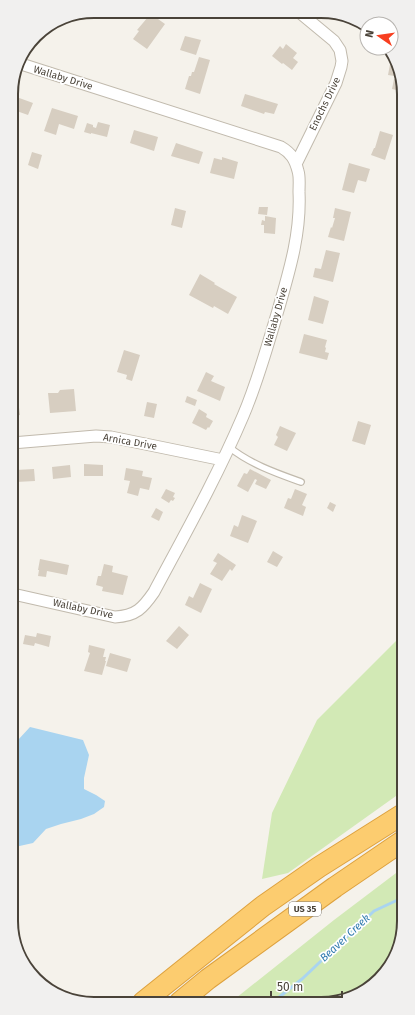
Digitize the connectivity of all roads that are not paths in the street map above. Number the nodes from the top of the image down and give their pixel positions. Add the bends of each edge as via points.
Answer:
1 (306, 18) edge
2 (24, 65) edge
3 (296, 164) junction
4 (18, 442) edge
5 (229, 447) junction
6 (223, 460) junction
7 (301, 482) dead end
8 (18, 595) edge
9 (397, 818) edge
10 (397, 845) edge
11 (150, 997) edge
12 (186, 997) edge

1 - 3 street, Enochs Drive via 334,41 340,50 342,61 336,83
2 - 3 street, Wallaby Drive via 281,147
3 - 5 street, Wallaby Drive via 299,210 292,261 257,382
4 - 6 street, Arnica Drive via 111,437
5 - 6 street, Wallaby Drive
5 - 7 lane via 240,456
6 - 8 street, Wallaby Drive via 154,592 138,611 129,616 116,617
9 - 11 highway, US 35 via 319,866 263,906
10 - 12 highway, US 35 via 335,887

